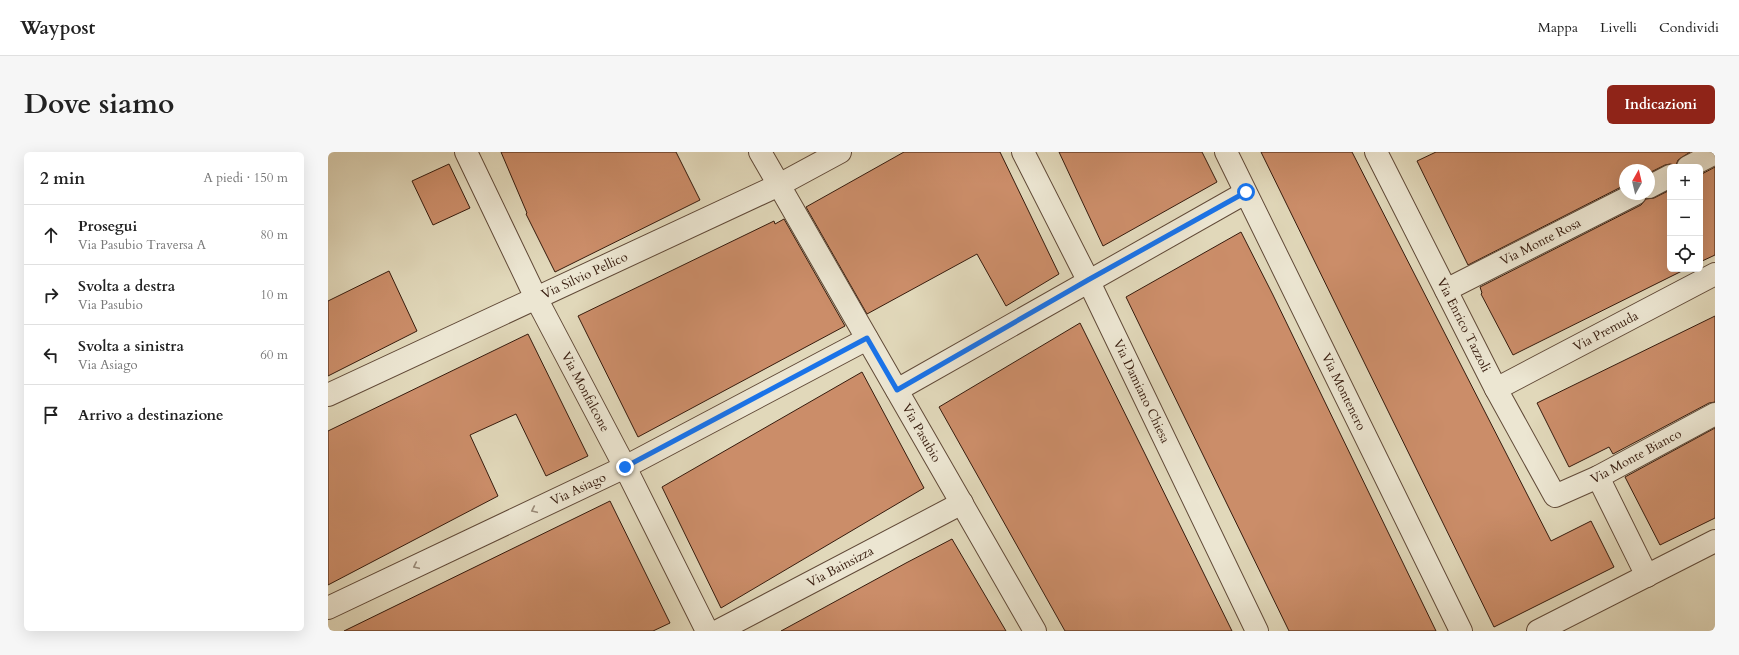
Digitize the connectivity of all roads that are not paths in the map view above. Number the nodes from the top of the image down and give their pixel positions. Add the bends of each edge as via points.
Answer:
1 (466, 152) edge
2 (760, 152) edge
3 (840, 152) edge
4 (1023, 152) edge
5 (1226, 152) edge
6 (1376, 152) edge
7 (1715, 154) edge
8 (1694, 164) edge
9 (1667, 178) edge
10 (1655, 184) edge
11 (778, 185) junction
12 (1246, 192) junction
13 (1623, 200) edge
14 (1715, 274) edge
15 (1088, 280) junction
16 (1446, 290) junction
17 (536, 298) junction
18 (867, 338) junction
19 (1496, 389) junction
20 (897, 390) junction
21 (328, 395) edge
22 (1715, 414) edge
23 (625, 467) junction
24 (1598, 476) junction
25 (1554, 496) joint
26 (962, 502) junction
27 (1715, 541) edge
28 (1647, 576) junction
29 (328, 608) edge
30 (707, 631) edge
31 (718, 631) edge
32 (1035, 631) edge
33 (1257, 631) edge
34 (1461, 631) edge
35 (1538, 631) edge

1 - 17 street, Via Monfalcone
2 - 11 street, Via Pasubio
3 - 11 street, Via Silvio Pellico
4 - 15 street, Via Damiano Chiesa
5 - 12 street, Via Montenero
6 - 16 street, Via Enrico Tazzoli
7 - 8 street
9 - 10 street
11 - 17 street, Via Silvio Pellico
11 - 18 street, Via Pasubio
12 - 15 street
12 - 34 street, Via Montenero
13 - 16 street, Via Monte Rosa
14 - 19 street, Via Premuda
15 - 20 street
15 - 33 street, Via Damiano Chiesa
16 - 19 street, Via Enrico Tazzoli
17 - 21 street, Via Silvio Pellico
17 - 23 street, Via Monfalcone
18 - 20 street, Via Pasubio
18 - 23 street, Via Asiago
19 - 25 street, Via Enrico Tazzoli
20 - 26 street, Via Pasubio
22 - 24 street, Via Monte Bianco
23 -> 29 street, Via Asiago
23 - 30 street, Via Monfalcone
24 - 25 street, Via Monte Bianco
24 - 28 street
26 - 31 street, Via Bainsizza
26 - 32 street, Via Pasubio
27 - 28 street
28 - 35 street

